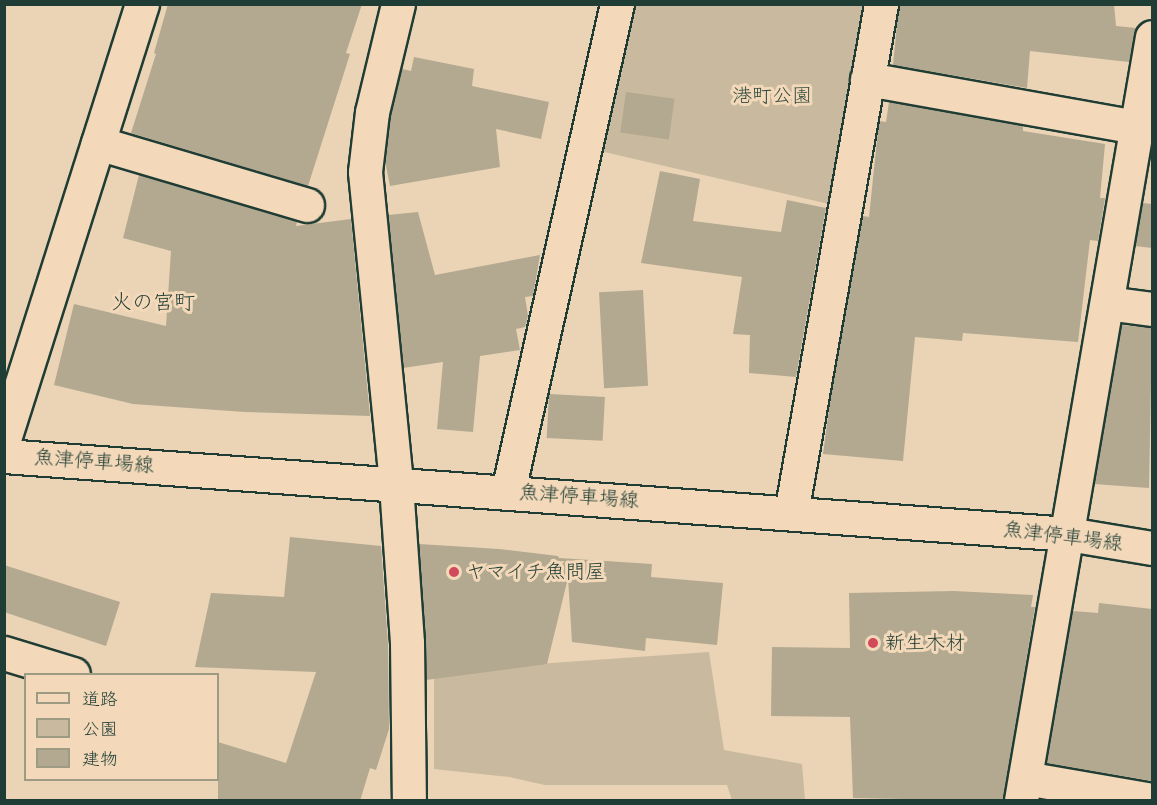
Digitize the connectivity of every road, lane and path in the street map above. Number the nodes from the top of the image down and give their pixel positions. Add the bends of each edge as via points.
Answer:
1 (142, 4) edge
2 (398, 4) edge
3 (617, 4) edge
4 (881, 4) edge
5 (1152, 37) edge
6 (867, 79) junction
7 (1148, 96) edge
8 (1137, 127) junction
9 (98, 143) junction
10 (307, 205) dead end
11 (1107, 303) junction
12 (1152, 309) edge
13 (4, 439) edge
14 (4, 456) edge
15 (396, 485) junction
16 (508, 492) junction
17 (790, 513) junction
18 (1068, 534) junction
19 (1152, 548) edge
20 (4, 653) edge
21 (67, 673) edge
22 (1023, 789) edge
23 (1152, 800) edge
24 (409, 801) edge

1 - 9 street
2 - 15 street via 372,112 365,172
3 - 16 street
4 - 6 street
5 - 7 street
6 - 8 street
6 - 17 street
7 - 8 street
8 - 11 street
9 - 10 street
9 - 13 street
11 - 12 street
11 - 18 street
14 - 15 street, 魚津停車場線
15 - 16 street, 魚津停車場線
15 - 24 street via 407,643
16 - 17 street, 魚津停車場線
17 - 18 street, 魚津停車場線
18 - 19 street, 魚津停車場線
18 - 22 street
20 - 21 street
22 - 23 street

